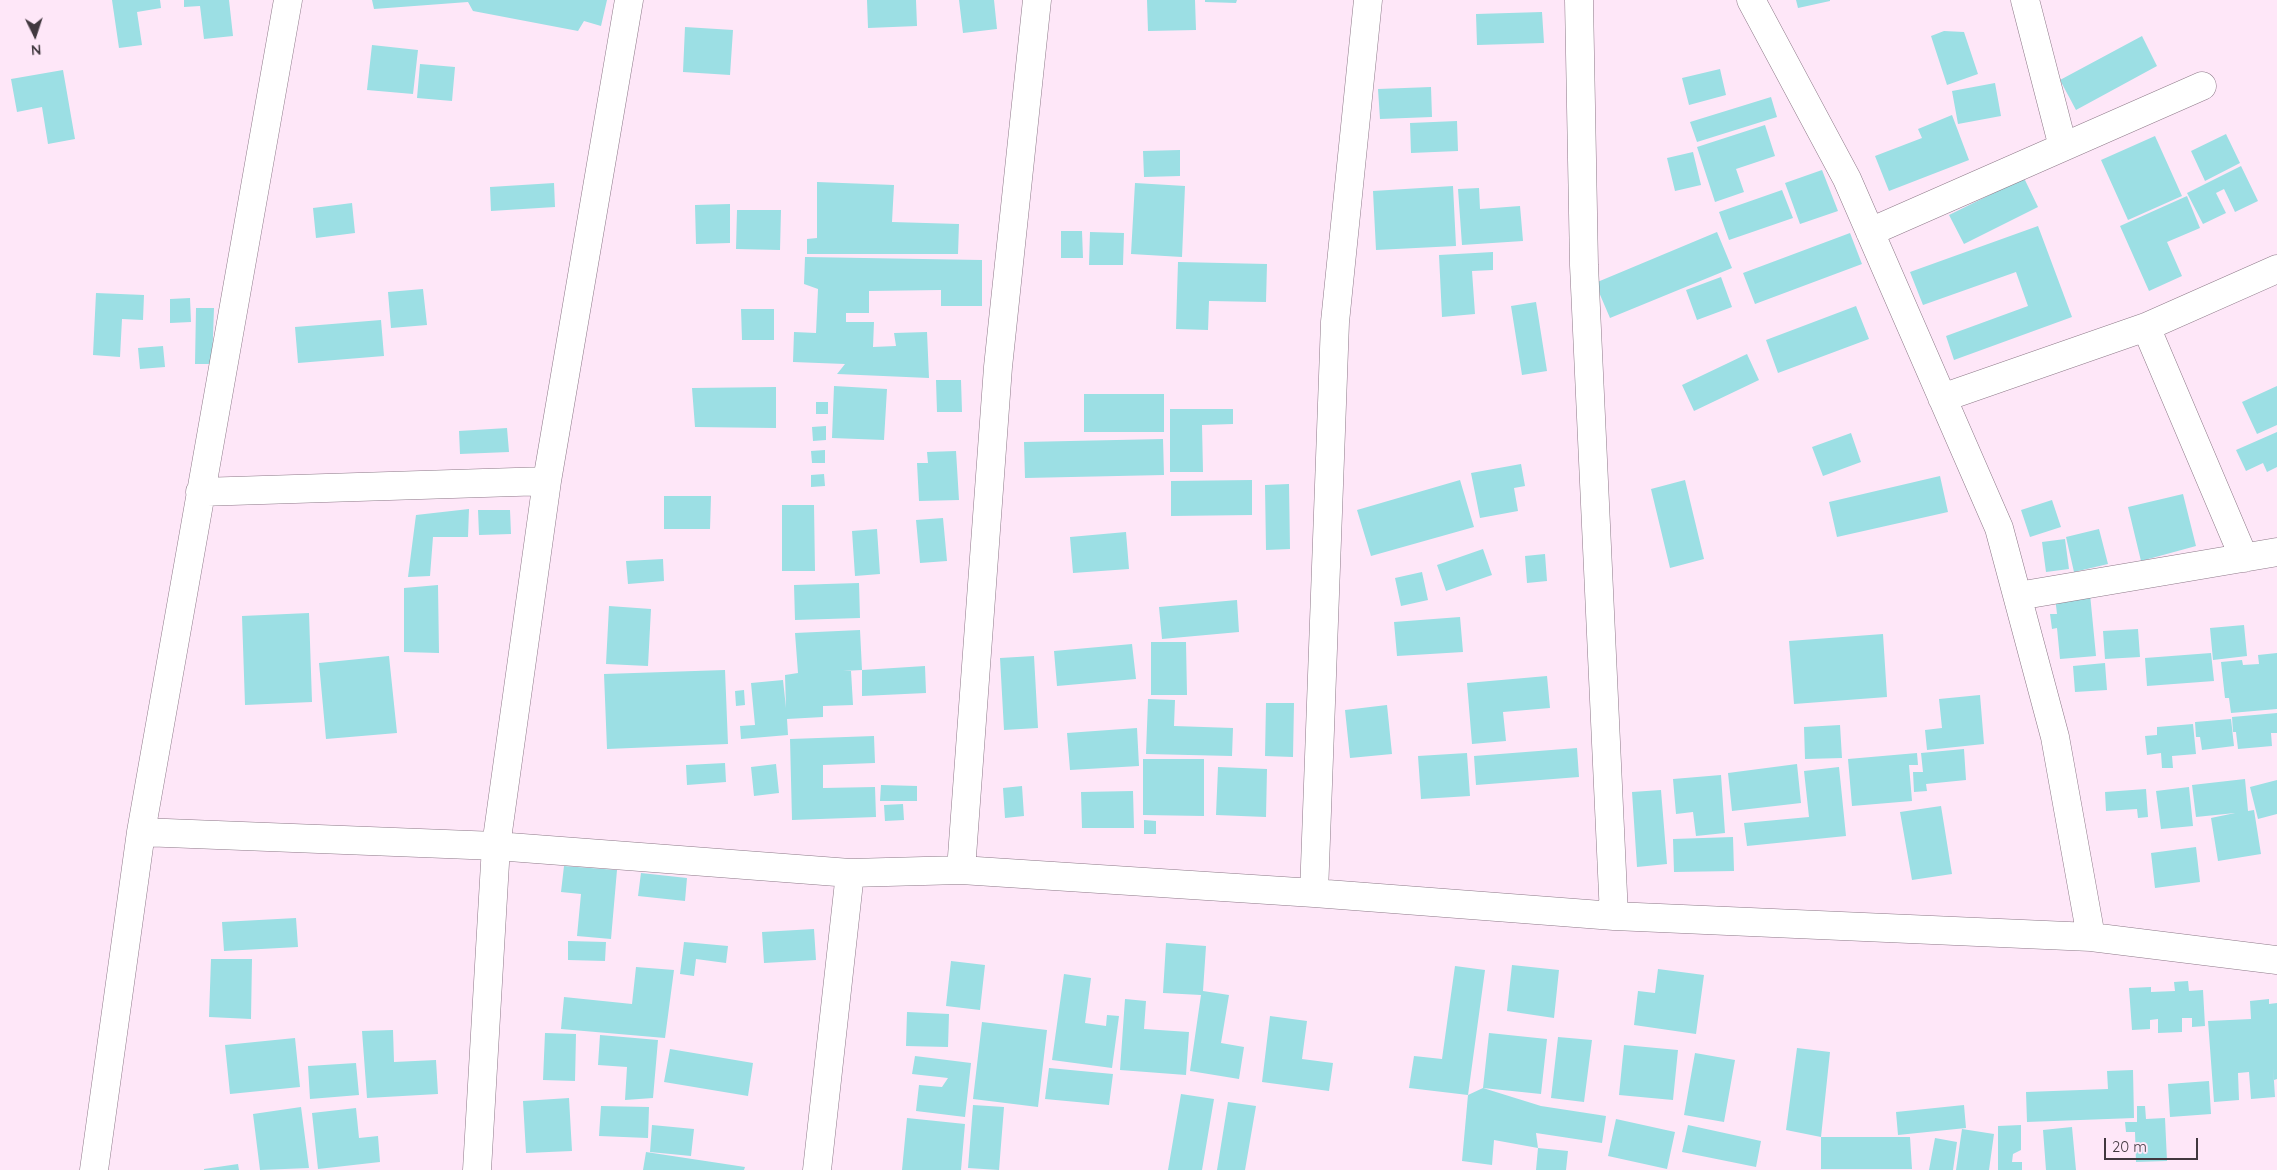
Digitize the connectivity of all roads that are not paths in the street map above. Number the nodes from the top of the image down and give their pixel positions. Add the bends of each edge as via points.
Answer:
1 (288, 0) edge
2 (629, 0) edge
3 (1038, 0) edge
4 (1368, 0) edge
5 (1578, 0) edge
6 (1751, 0) edge
7 (2025, 0) edge
8 (2202, 86) dead end
9 (2063, 147) junction
10 (1870, 232) junction
11 (2277, 269) edge
12 (2146, 327) junction
13 (1942, 398) junction
14 (547, 481) junction
15 (200, 492) junction
16 (2277, 552) edge
17 (2244, 558) junction
18 (2018, 596) junction
19 (141, 832) junction
20 (496, 846) junction
21 (961, 870) junction
22 (850, 873) junction
23 (1314, 893) junction
24 (1614, 916) junction
25 (2090, 937) junction
26 (2277, 960) edge
27 (94, 1170) edge
28 (477, 1170) edge
29 (817, 1170) edge

1 - 15 street
2 - 14 street
3 - 21 street via 998,367
4 - 23 street via 1335,322
5 - 24 street via 1584,266
6 - 10 street via 1847,179
7 - 9 street
8 - 9 street
9 - 10 street
10 - 13 street
11 - 12 street
12 - 13 street
12 - 17 street
13 - 18 street via 2000,528
14 - 15 street
14 - 20 street
15 - 19 street
16 - 17 street
17 - 18 street
18 - 25 street via 2055,737
19 - 20 street
19 - 27 street
20 - 22 street
20 - 28 street
21 - 22 street
21 - 23 street
22 - 29 street
23 - 24 street
24 - 25 street
25 - 26 street

